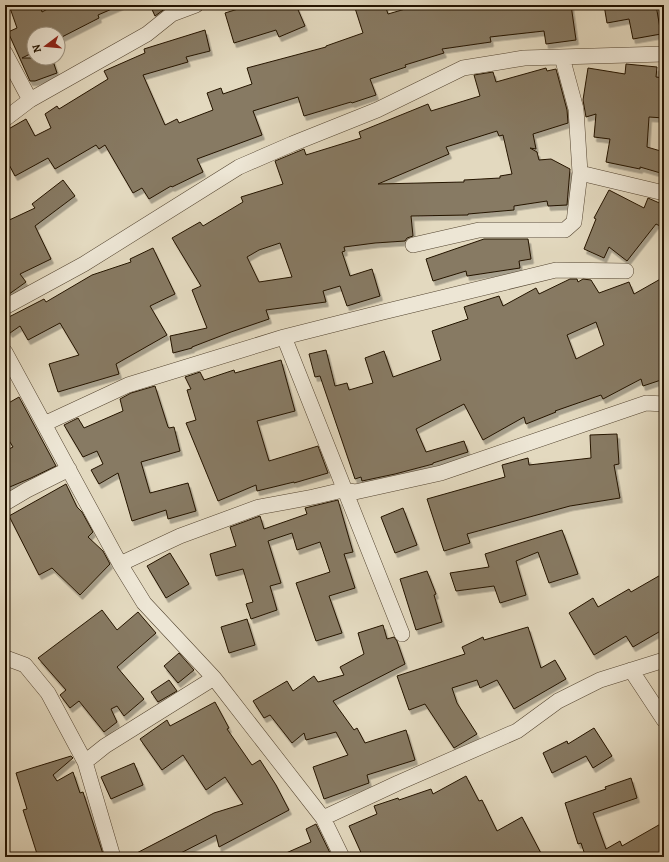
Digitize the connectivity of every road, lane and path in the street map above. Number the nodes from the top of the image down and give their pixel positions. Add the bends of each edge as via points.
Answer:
1 (196, 5) edge
2 (5, 53) edge
3 (664, 54) edge
4 (562, 57) junction
5 (30, 100) junction
6 (5, 119) edge
7 (580, 173) junction
8 (664, 193) edge
9 (413, 245) dead end
10 (626, 272) dead end
11 (5, 306) edge
12 (284, 337) junction
13 (5, 352) edge
14 (664, 404) edge
15 (44, 424) junction
16 (69, 469) junction
17 (344, 490) junction
18 (5, 503) edge
19 (120, 564) junction
20 (402, 634) dead end
21 (5, 658) edge
22 (664, 660) edge
23 (632, 670) junction
24 (214, 678) junction
25 (664, 720) edge
26 (85, 762) junction
27 (323, 818) junction
28 (113, 857) edge
29 (342, 857) edge

1 - 5 street via 172,14 147,34
2 - 5 street
3 - 4 street
4 - 7 street via 576,109
4 - 11 street via 524,58 463,68 377,110 239,167 84,264
5 - 6 street
7 - 8 street
7 - 9 street via 574,222 565,230 479,230
10 - 12 street via 556,270
12 - 15 street via 128,385
12 - 17 street
13 - 15 street
14 - 17 street via 646,404 441,473 355,492
15 - 16 street
16 - 18 street
16 - 19 street
17 - 19 street via 259,507 180,536
17 - 20 street
19 - 24 street via 144,603
21 - 26 street via 25,665 48,693
22 - 23 street
23 - 25 street
23 - 27 street via 600,680 558,702 517,731
24 - 26 street
24 - 27 street
26 - 28 street
27 - 29 street

